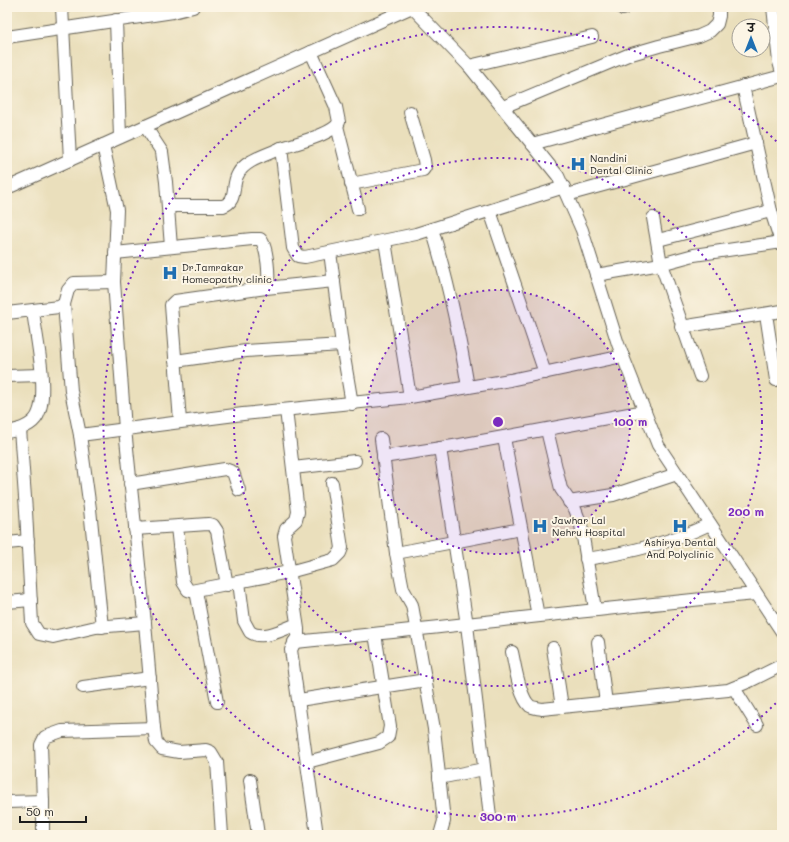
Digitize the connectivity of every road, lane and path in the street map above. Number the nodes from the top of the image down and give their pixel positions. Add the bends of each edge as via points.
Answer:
1 (62, 7) edge
2 (193, 7) edge
3 (719, 7) edge
4 (773, 7) edge
5 (116, 20) junction
6 (65, 28) junction
7 (7, 37) edge
8 (592, 37) dead end
9 (311, 52) junction
10 (469, 66) junction
11 (781, 68) edge
12 (743, 86) junction
13 (503, 107) junction
14 (410, 112) dead end
15 (146, 126) junction
16 (337, 126) junction
17 (120, 137) junction
18 (756, 143) junction
19 (532, 144) junction
20 (102, 145) junction
21 (281, 148) junction
22 (70, 160) junction
23 (7, 184) edge
24 (351, 184) junction
25 (566, 191) junction
26 (168, 206) junction
27 (358, 209) dead end
28 (771, 210) junction
29 (490, 211) junction
30 (653, 218) dead end
31 (432, 229) junction
32 (658, 240) junction
33 (385, 241) junction
34 (782, 242) edge
35 (171, 247) junction
36 (330, 252) junction
37 (115, 253) junction
38 (661, 264) junction
39 (596, 275) junction
40 (334, 281) junction
41 (114, 282) junction
42 (266, 288) junction
43 (64, 304) junction
44 (33, 311) junction
45 (782, 311) edge
46 (7, 313) edge
47 (766, 314) junction
48 (681, 326) junction
49 (342, 345) junction
50 (623, 356) junction
51 (175, 361) junction
52 (545, 373) junction
53 (41, 375) junction
54 (7, 376) edge
55 (700, 376) dead end
56 (776, 380) dead end
57 (468, 387) junction
58 (410, 397) junction
59 (352, 404) junction
60 (286, 410) junction
61 (645, 411) junction
62 (180, 421) junction
63 (20, 429) junction
64 (125, 429) junction
65 (547, 430) junction
66 (7, 432) edge
67 (80, 435) junction
68 (504, 438) junction
69 (381, 440) dead end
70 (440, 448) junction
71 (383, 457) junction
72 (355, 461) dead end
73 (293, 468) junction
74 (677, 474) junction
75 (332, 483) dead end
76 (130, 484) junction
77 (239, 490) dead end
78 (569, 502) junction
79 (710, 524) junction
80 (177, 527) junction
81 (135, 529) junction
82 (521, 529) junction
83 (28, 541) junction
84 (454, 542) junction
85 (7, 543) edge
86 (396, 553) junction
87 (586, 559) junction
88 (289, 572) junction
89 (239, 582) junction
90 (226, 585) junction
91 (196, 591) junction
92 (756, 594) junction
93 (31, 600) junction
94 (7, 602) edge
95 (594, 610) junction
96 (538, 616) junction
97 (145, 623) junction
98 (297, 624) junction
99 (467, 625) junction
100 (102, 626) junction
101 (417, 630) junction
102 (782, 632) edge
103 (375, 634) junction
104 (294, 642) junction
105 (598, 642) dead end
106 (553, 648) dead end
107 (512, 652) dead end
108 (782, 665) edge
109 (150, 678) junction
110 (426, 680) junction
111 (83, 687) dead end
112 (384, 687) junction
113 (734, 688) junction
114 (299, 700) junction
115 (217, 702) dead end
116 (606, 703) junction
117 (562, 707) junction
118 (757, 725) dead end
119 (154, 728) junction
120 (307, 762) junction
121 (484, 769) junction
122 (439, 778) junction
123 (250, 780) dead end
124 (43, 801) junction
125 (7, 802) edge
126 (490, 816) dead end
127 (43, 835) edge
128 (222, 835) edge
129 (258, 835) edge
130 (317, 835) edge
131 (440, 835) edge

1 - 6 street
2 - 5 street
3 - 13 street via 717,24 710,31 628,55
4 - 11 street
5 - 6 street
5 - 17 street
6 - 7 street
6 - 22 street
8 - 10 street
9 - 10 street via 412,7
9 - 15 street
9 - 16 street via 336,107
10 - 13 street
11 - 12 street
12 - 18 street
12 - 19 street
13 - 19 street
14 - 24 street via 424,160 423,170
15 - 17 street
15 - 26 street via 162,152
16 - 21 street via 323,134
16 - 24 street
17 - 20 street
18 - 25 street
18 - 28 street
19 - 25 street via 558,176
20 - 22 street
20 - 37 street via 117,210
21 - 26 street via 242,168 235,181 233,198 228,204
21 - 36 street via 295,254 305,257
22 - 23 street
24 - 27 street
25 - 29 street
25 - 39 street
26 - 35 street
28 - 32 street
28 - 34 street
29 - 31 street
29 - 52 street
30 - 32 street
31 - 33 street
31 - 57 street via 446,274
32 - 38 street
33 - 36 street
33 - 58 street
34 - 38 street via 694,255
35 - 37 street
35 - 42 street via 260,239 264,244 269,279
36 - 40 street
37 - 41 street
38 - 39 street
38 - 48 street
39 - 50 street
40 - 42 street
40 - 49 street
41 - 43 street via 74,283 68,290
41 - 64 street
42 - 51 street via 175,301 170,307
43 - 44 street via 57,308
43 - 67 street via 71,391
44 - 46 street
44 - 53 street
45 - 47 street
47 - 48 street
47 - 56 street
48 - 55 street
49 - 51 street via 246,352
49 - 59 street
50 - 52 street
50 - 61 street
51 - 62 street
52 - 57 street
53 - 54 street
53 - 63 street via 39,413 34,420
57 - 58 street
58 - 59 street
59 - 60 street
60 - 62 street
60 - 73 street
61 - 65 street
61 - 74 street via 658,445
62 - 64 street
63 - 66 street
63 - 83 street
64 - 67 street
64 - 76 street
65 - 68 street
65 - 78 street via 560,485
67 - 100 street
68 - 70 street
68 - 82 street
69 - 71 street
70 - 71 street
70 - 84 street
71 - 86 street
72 - 73 street
73 - 88 street via 298,516 286,529 284,536
74 - 78 street via 613,495
74 - 79 street
75 - 88 street via 342,548 340,553 333,560
76 - 77 street via 228,469 235,475
76 - 81 street
78 - 87 street via 575,509 581,525
79 - 87 street via 662,544
79 - 92 street
80 - 81 street
80 - 90 street via 208,524 215,526
80 - 91 street via 183,582 188,590
81 - 97 street
82 - 84 street
82 - 96 street
83 - 85 street
83 - 93 street
84 - 86 street
84 - 99 street
86 - 101 street via 401,582 410,598
87 - 95 street
88 - 89 street
88 - 98 street
89 - 90 street
89 - 98 street via 244,621 250,632 261,636 270,635
90 - 91 street
91 - 115 street
92 - 95 street
92 - 102 street
93 - 94 street
93 - 100 street via 32,623 44,637
95 - 96 street
96 - 99 street
97 - 100 street
97 - 109 street
98 - 104 street via 298,635
99 - 101 street
99 - 121 street
101 - 103 street
101 - 110 street
103 - 104 street
103 - 112 street
104 - 114 street via 291,650
105 - 116 street
106 - 117 street
107 - 117 street via 521,691 530,706 542,709
108 - 113 street
109 - 111 street
109 - 119 street
110 - 112 street
110 - 122 street
112 - 114 street
112 - 120 street via 390,726 388,737 379,743
113 - 116 street
113 - 118 street
114 - 120 street
116 - 117 street
119 - 124 street via 62,731 48,734 40,745
119 - 128 street via 156,742 162,748 179,752 206,750 214,756 217,762
120 - 130 street
121 - 122 street
121 - 126 street
122 - 131 street via 444,821
123 - 129 street
124 - 125 street
124 - 127 street

